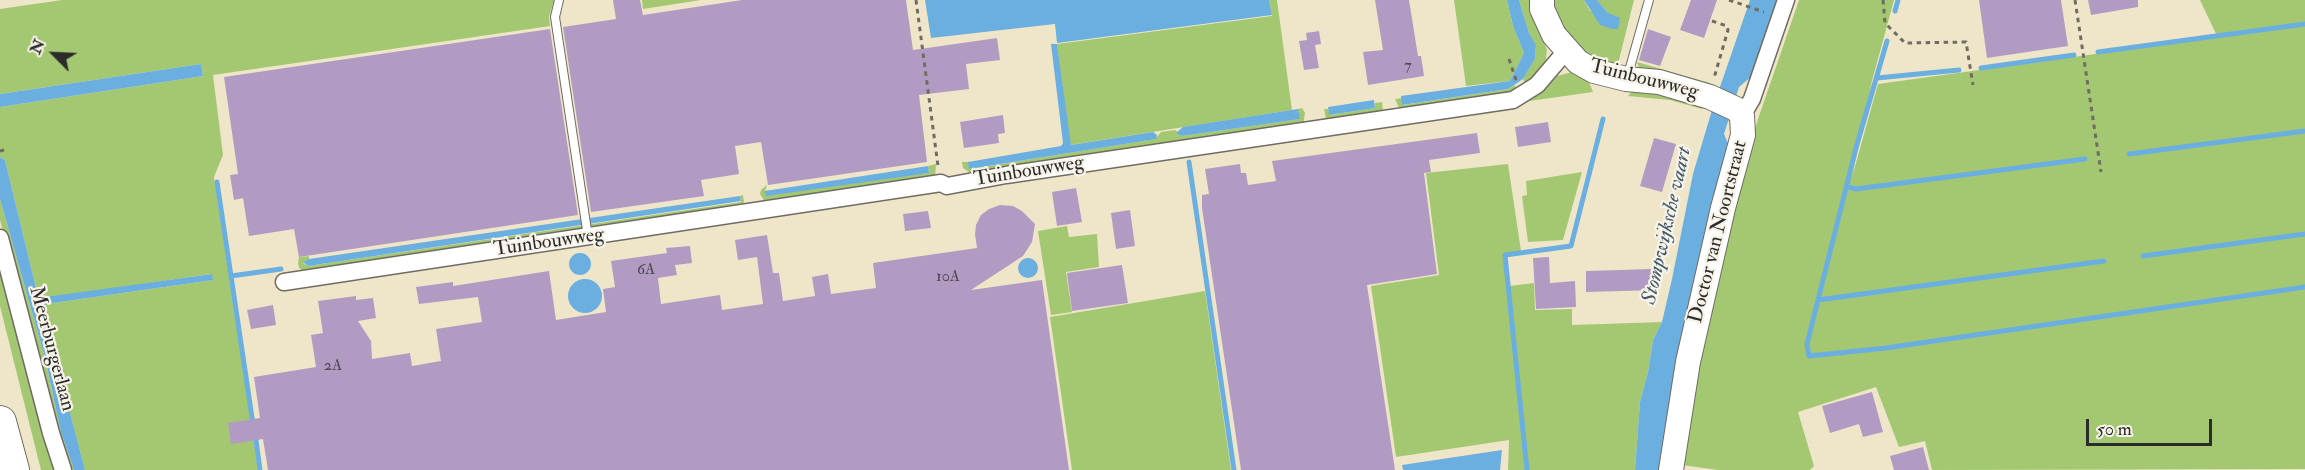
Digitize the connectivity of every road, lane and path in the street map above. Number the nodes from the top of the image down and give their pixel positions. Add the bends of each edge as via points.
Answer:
1 (560, 0) edge
2 (916, 0) edge
3 (1542, 0) edge
4 (1649, 0) edge
5 (1729, 0) edge
6 (1786, 0) edge
7 (1883, 0) edge
8 (2075, 0) edge
9 (1773, 16) dead end
10 (1712, 21) dead end
11 (1566, 51) junction
12 (1509, 59) dead end
13 (1512, 73) dead end
14 (1626, 79) junction
15 (1973, 85) dead end
16 (1709, 97) junction
17 (1739, 113) junction
18 (2101, 172) dead end
19 (941, 183) junction
20 (587, 232) junction
21 (0, 238) edge
22 (284, 282) dead end
23 (0, 422) edge
24 (13, 470) edge
25 (63, 470) edge
26 (1671, 470) edge

1 - 20 lane via 555,17
2 - 19 path
3 - 11 street via 1554,35
4 - 14 lane
5 - 9 path
6 - 17 street, Doctor van Noortstraat via 1752,99
7 - 15 path via 1885,23 1905,43 1966,42
8 - 18 path
10 - 16 path via 1728,30
11 - 14 street, Tuinbouwweg via 1594,71
11 - 19 street, Tuinbouwweg via 1537,85 1513,100 1006,174 947,186
12 - 13 path
14 - 16 street, Tuinbouwweg via 1659,82
16 - 17 street, Tuinbouwweg
17 - 26 street, Doctor van Noortstraat via 1743,135 1688,362
19 - 20 street, Tuinbouwweg
20 - 22 street, Tuinbouwweg
21 - 25 street, Meerburgerlaan
23 - 24 highway

